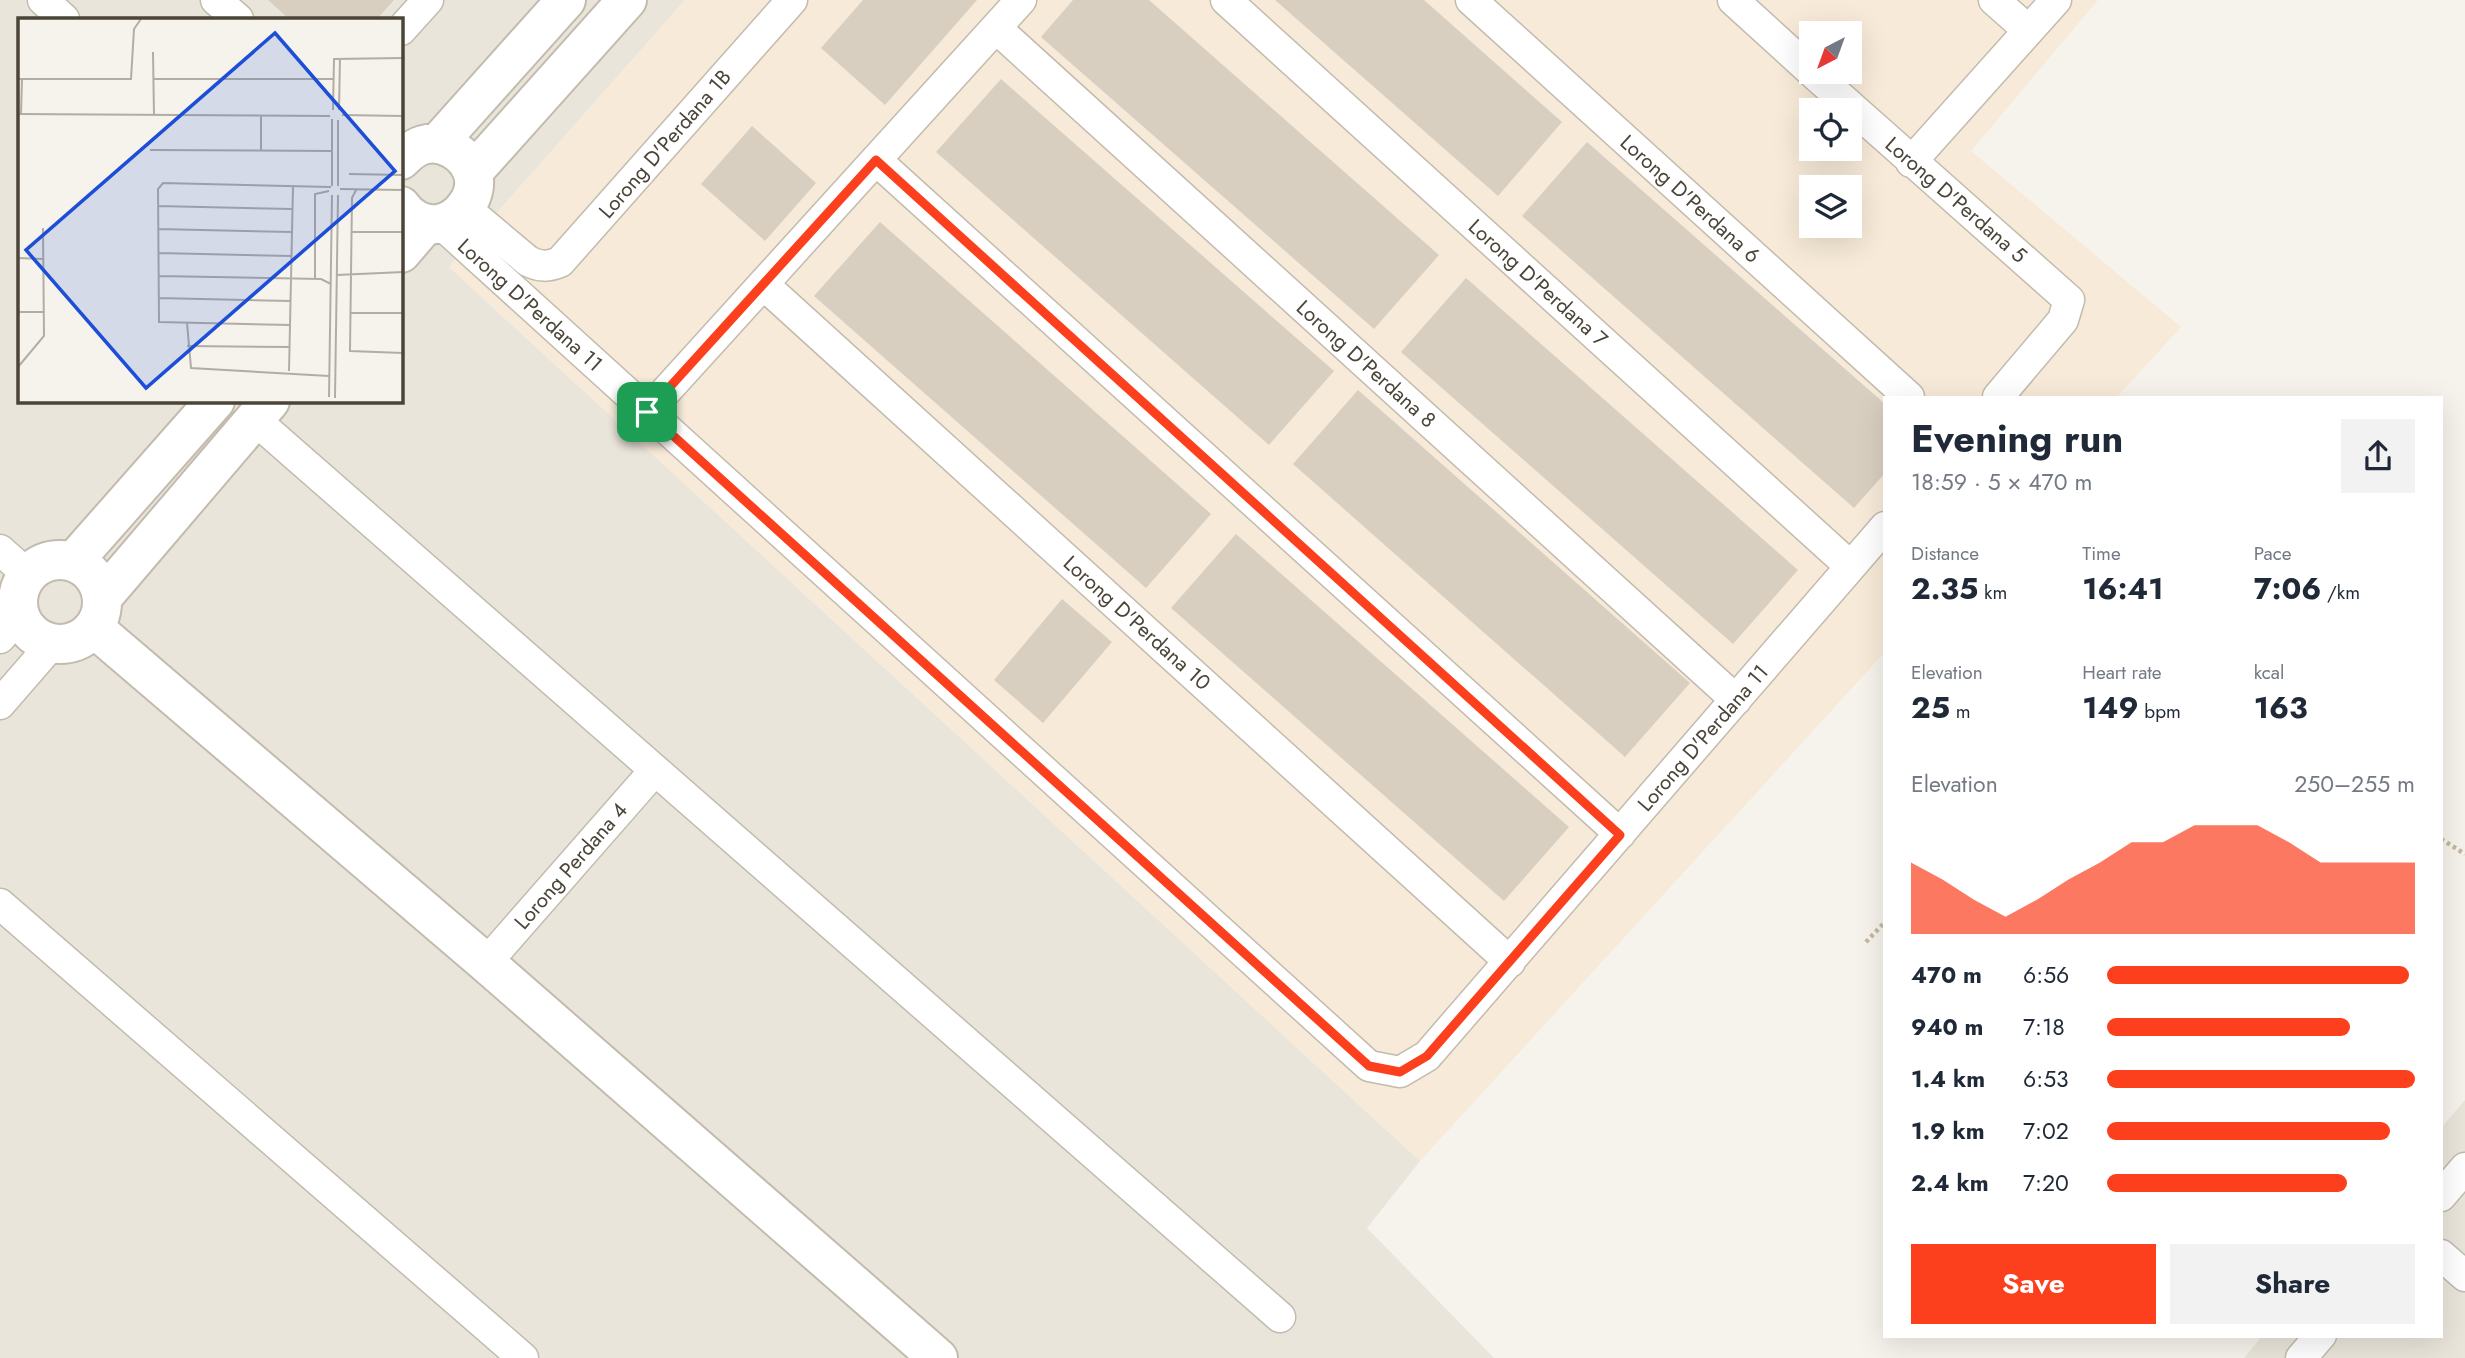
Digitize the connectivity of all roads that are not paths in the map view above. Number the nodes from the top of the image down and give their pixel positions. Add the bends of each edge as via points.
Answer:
1 (43, 0) edge
2 (216, 0) edge
3 (428, 0) edge
4 (566, 0) edge
5 (627, 0) edge
6 (792, 0) edge
7 (1021, 0) edge
8 (1226, 0) edge
9 (1471, 0) edge
10 (1733, 0) edge
11 (1994, 0) edge
12 (2056, 0) edge
13 (63, 18) edge
14 (237, 18) edge
15 (996, 28) junction
16 (402, 29) edge
17 (2028, 30) junction
18 (1799, 59) edge
19 (1826, 84) edge
20 (438, 143) junction
21 (402, 159) edge
22 (876, 160) junction
23 (1911, 162) junction
24 (473, 172) junction
25 (433, 216) edge
26 (402, 252) edge
27 (763, 284) junction
28 (1908, 396) edge
29 (1999, 396) edge
30 (214, 402) edge
31 (262, 410) edge
32 (647, 412) junction
33 (1883, 529) edge
34 (14, 562) edge
35 (73, 562) junction
36 (1850, 566) junction
37 (98, 613) junction
38 (10, 627) edge
39 (52, 643) junction
40 (1737, 700) junction
41 (0, 704) edge
42 (655, 770) junction
43 (1620, 835) junction
44 (0, 904) edge
45 (1510, 962) junction
46 (486, 963) junction
47 (2465, 1168) edge
48 (2443, 1194) edge
49 (2443, 1257) edge
50 (2465, 1276) edge
51 (1280, 1317) dead end
52 (2318, 1338) edge
53 (523, 1358) edge
54 (938, 1358) edge
55 (2301, 1358) edge

1 - 13 street
2 - 14 street
3 - 16 street
4 - 20 street
5 - 24 street
6 - 25 street, Lorong D'Perdana 1B via 560,262 538,266
7 - 15 street
8 - 36 street, Lorong D'Perdana 7
9 - 28 street, Lorong D'Perdana 6
10 - 18 street, Lorong D'Perdana 5
11 - 17 street
12 - 17 street
15 - 22 street
15 - 40 street, Lorong D'Perdana 8
17 - 23 street
19 - 23 street, Lorong D'Perdana 5
20 - 21 street via 421,145
20 - 24 street via 459,153
22 - 27 street
22 - 43 street
23 - 29 street, Lorong D'Perdana 5 via 2069,300 2063,320
24 - 25 street via 473,191
25 - 26 street
25 - 32 street, Lorong D'Perdana 11
27 - 32 street
27 - 45 street, Lorong D'Perdana 10
30 - 35 street
31 - 37 street
31 - 42 street
32 - 45 street, Lorong D'Perdana 11 via 1369,1066 1400,1072 1427,1056
33 - 36 street, Lorong D'Perdana 11
34 - 35 street
34 - 38 street via 20,586
35 - 37 street via 97,582
36 - 40 street, Lorong D'Perdana 11
37 - 39 street via 82,638
37 - 46 street
38 - 39 street via 27,629
39 - 41 street
40 - 43 street, Lorong D'Perdana 11
42 - 46 street, Lorong Perdana 4
42 - 51 street
43 - 45 street, Lorong D'Perdana 11
44 - 53 street
46 - 54 street
47 - 48 street
49 - 50 street
52 - 55 street

